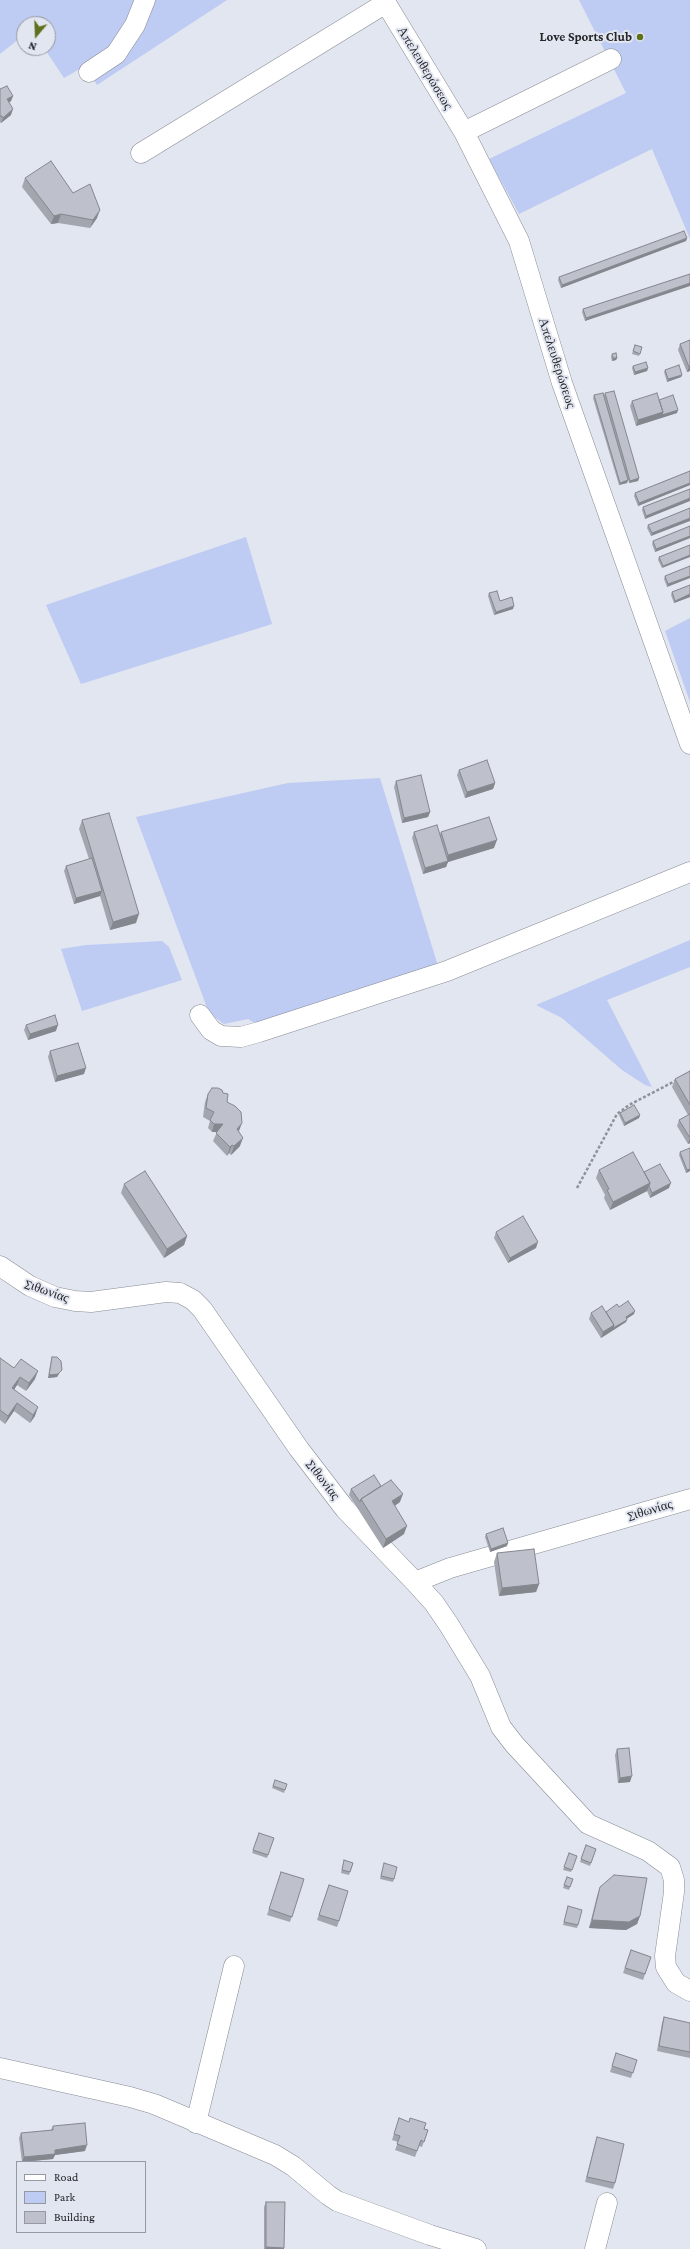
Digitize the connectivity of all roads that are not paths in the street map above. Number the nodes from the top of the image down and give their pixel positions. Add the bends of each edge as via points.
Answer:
1 (146, 0) edge
2 (385, 2) edge
3 (611, 59) dead end
4 (89, 72) dead end
5 (464, 132) junction
6 (141, 153) dead end
7 (690, 744) edge
8 (690, 872) edge
9 (200, 1016) dead end
10 (0, 1266) edge
11 (690, 1499) edge
12 (415, 1582) junction
13 (234, 1966) dead end
14 (690, 1991) edge
15 (0, 2068) edge
16 (196, 2123) junction
17 (607, 2203) dead end
18 (476, 2249) edge
19 (595, 2249) edge

1 - 4 street via 135,25 116,54
2 - 5 street, Απελευθερώσεως
2 - 6 street
3 - 5 street
5 - 7 street, Απελευθερώσεως via 519,241 562,383
8 - 9 street via 447,971 259,1032 240,1037 221,1036 211,1030
10 - 12 street, Σιθωνίας via 30,1286 55,1297 75,1301 91,1302 166,1292 180,1293 193,1300 345,1509
11 - 12 street, Σιθωνίας via 450,1568
12 - 14 street via 434,1603 453,1631 480,1676 501,1727 514,1744 588,1824 648,1850 670,1867 674,1892 665,1956 666,1968 676,1983
13 - 16 street
15 - 16 street via 130,2097 154,2104
16 - 18 street via 275,2155 337,2201
17 - 19 street

